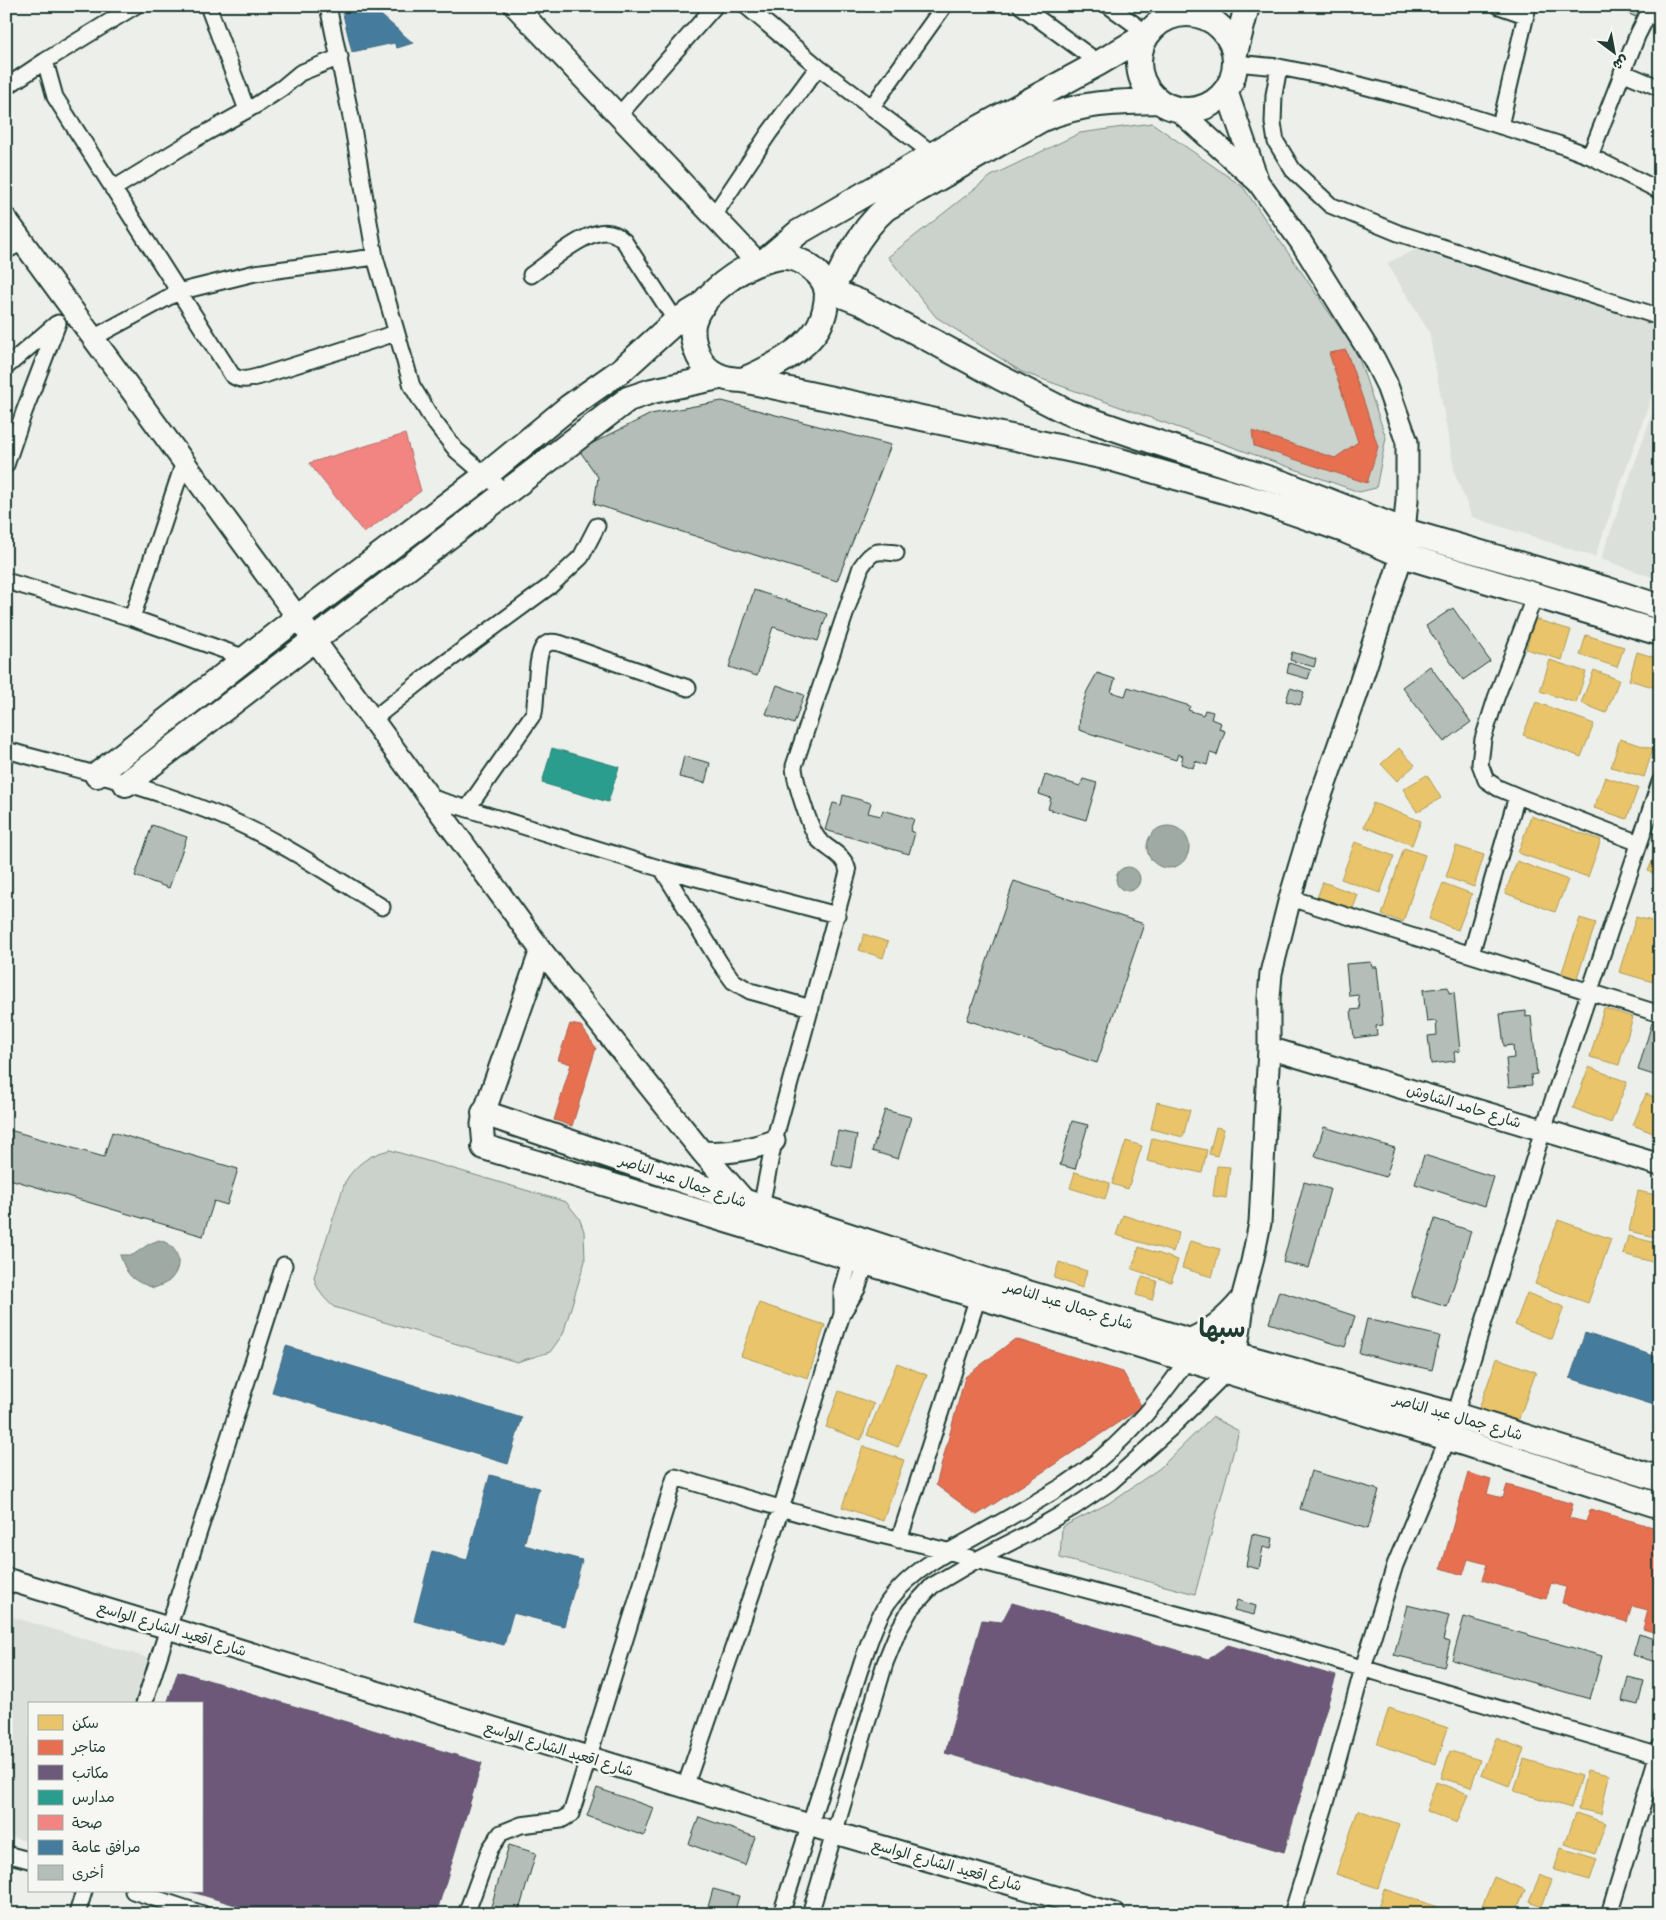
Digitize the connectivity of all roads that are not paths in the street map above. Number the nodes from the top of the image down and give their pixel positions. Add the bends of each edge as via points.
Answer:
1 (134, 6) edge
2 (208, 6) edge
3 (328, 6) edge
4 (515, 6) edge
5 (746, 6) edge
6 (944, 6) edge
7 (1021, 6) edge
8 (1109, 6) edge
9 (1247, 6) edge
10 (1499, 6) edge
11 (1652, 6) edge
12 (711, 7) edge
13 (1190, 10) edge
14 (1527, 11) edge
15 (1148, 34) junction
16 (340, 57) junction
17 (1235, 58) junction
18 (45, 61) junction
19 (1099, 63) junction
20 (818, 67) junction
21 (1279, 67) junction
22 (1622, 72) junction
23 (6, 88) edge
24 (1660, 88) edge
25 (1226, 89) junction
26 (1168, 105) junction
27 (871, 108) junction
28 (247, 110) junction
29 (619, 115) junction
30 (1500, 126) junction
31 (933, 154) junction
32 (1590, 156) junction
33 (1258, 182) junction
34 (113, 189) junction
35 (1660, 191) edge
36 (714, 215) junction
37 (6, 219) edge
38 (14, 246) edge
39 (375, 257) junction
40 (762, 262) junction
41 (531, 276) dead end
42 (827, 290) junction
43 (178, 292) junction
44 (704, 304) junction
45 (64, 316) junction
46 (1660, 317) edge
47 (676, 321) junction
48 (396, 333) junction
49 (93, 338) junction
50 (6, 367) edge
51 (718, 377) junction
52 (743, 380) junction
53 (184, 462) junction
54 (6, 465) edge
55 (485, 476) junction
56 (506, 492) junction
57 (597, 526) dead end
58 (1406, 531) junction
59 (896, 554) dead end
60 (1402, 555) junction
61 (6, 581) edge
62 (1535, 595) junction
63 (1660, 607) edge
64 (132, 618) junction
65 (297, 618) junction
66 (1660, 633) edge
67 (313, 639) junction
68 (246, 658) junction
69 (688, 688) dead end
70 (372, 720) junction
71 (6, 750) edge
72 (97, 775) junction
73 (1660, 782) edge
74 (126, 784) junction
75 (1517, 796) junction
76 (430, 797) junction
77 (467, 809) junction
78 (1639, 843) junction
79 (662, 869) junction
80 (1290, 898) junction
81 (382, 907) dead end
82 (836, 915) junction
83 (541, 950) junction
84 (1471, 954) junction
85 (1589, 992) junction
86 (811, 1008) junction
87 (1660, 1014) edge
88 (1269, 1048) junction
89 (484, 1113) junction
90 (1543, 1130) junction
91 (774, 1141) junction
92 (484, 1147) joint
93 (702, 1152) junction
94 (1660, 1165) edge
95 (753, 1205) junction
96 (738, 1224) junction
97 (861, 1250) junction
98 (284, 1265) dead end
99 (978, 1297) junction
100 (1242, 1299) junction
101 (1188, 1350) junction
102 (1230, 1363) junction
103 (1455, 1414) junction
104 (1448, 1438) junction
105 (1660, 1478) edge
106 (1660, 1506) edge
107 (781, 1509) junction
108 (899, 1540) junction
109 (950, 1551) junction
110 (976, 1560) junction
111 (6, 1579) edge
112 (168, 1628) junction
113 (1363, 1668) junction
114 (145, 1702) edge
115 (1659, 1752) edge
116 (589, 1758) junction
117 (686, 1787) junction
118 (809, 1825) junction
119 (835, 1833) junction
120 (6, 1854) edge
121 (28, 1860) edge
122 (84, 1892) edge
123 (136, 1892) edge
124 (77, 1914) edge
125 (202, 1914) edge
126 (466, 1914) edge
127 (781, 1914) edge
128 (810, 1914) edge
129 (1114, 1914) edge
130 (1292, 1914) edge
131 (1609, 1914) edge

1 - 18 street
2 - 28 street
3 - 16 street
4 - 29 street
5 - 20 street
6 - 27 street
7 - 19 street
8 - 15 street
9 - 17 main road
10 - 14 street
11 - 22 street
12 - 29 street
13 - 15 main road via 1158,23
13 - 17 main road via 1223,29 1231,40
14 - 30 street
15 - 19 main road
15 - 26 main road via 1142,45 1140,70 1150,92
16 - 28 street via 300,73
16 - 39 street
17 - 21 street
17 - 25 main road via 1233,77
18 - 23 street
18 - 34 street via 54,97
19 - 31 main road
20 - 27 street
20 - 36 street
21 - 30 street via 1421,101
21 - 46 street via 1274,95 1276,142 1293,170 1330,205 1398,233
22 - 24 street
22 - 32 street
25 - 26 main road via 1217,100 1190,110
25 - 33 street
26 - 33 street
26 - 42 main road via 1096,104 1064,110 1042,119 886,208 860,238
27 - 31 street
28 - 34 street
29 - 36 street
30 - 32 street
31 - 40 main road via 799,232
32 - 35 street
33 - 58 street via 1345,310 1386,383 1407,442
34 - 43 street
36 - 40 street
37 - 38 street
38 - 45 street
39 - 43 street via 255,273
39 - 48 street
40 - 42 main road via 784,257 802,261 817,273
40 - 44 main road via 737,273
41 - 47 street via 588,234 614,234 624,242
42 - 52 main road via 819,326 806,341 780,362
42 - 58 main road via 862,303 1067,412 1285,484
43 - 48 street via 237,380 264,375
43 - 49 street
44 - 47 main road
44 - 51 main road via 693,323 693,344 702,364
45 - 49 street
45 - 50 street
45 - 54 street
47 - 55 main road via 623,369 569,407
48 - 55 street via 412,386 432,419 456,450
49 - 53 street
51 - 52 main road
51 - 56 main road via 652,390 628,399
52 - 60 main road via 1110,458 1266,503 1344,530
53 - 64 street
53 - 65 street
55 - 56 street
55 - 65 main road
56 - 67 main road
57 - 70 street via 581,557 550,586
58 - 60 street
58 - 63 main road
59 - 82 street via 872,552 861,567 794,766 817,838 844,859 847,866
60 - 62 main road
60 - 80 street via 1319,801
61 - 64 street
62 - 66 main road
62 - 75 street via 1496,698 1483,739 1480,764 1486,780
64 - 68 street
65 - 67 street
65 - 68 main road
67 - 70 street
67 - 74 main road
68 - 72 main road
69 - 77 street via 559,642 546,644 539,656 534,713
70 - 76 street
71 - 72 street
72 - 74 street
73 - 78 street
74 - 81 street via 207,810 249,829
75 - 78 street
75 - 84 street
76 - 77 street
76 - 83 street
77 - 79 street
78 - 85 street
79 - 82 street
79 - 86 street via 733,980 750,991
80 - 84 street
80 - 88 street via 1271,973
82 - 86 street
83 - 89 street
83 - 93 street
84 - 85 street
85 - 87 street
85 - 90 street
86 - 91 street
88 - 90 street, شارع حامد الشاوش
88 - 100 street via 1260,1223
89 - 92 street
89 - 95 main road, شارع جمال عبد الناصر
90 - 94 street, شارع حامد الشاوش
90 - 103 street
91 - 93 street via 746,1150
91 - 95 street
92 - 96 main road, شارع جمال عبد الناصر
93 - 95 street
95 - 96 street
95 - 97 main road, شارع جمال عبد الناصر
96 - 97 main road, شارع جمال عبد الناصر
97 - 99 main road, شارع جمال عبد الناصر
97 - 101 main road, شارع جمال عبد الناصر via 998,1284
97 - 107 street via 842,1288 842,1314
98 - 112 street
99 - 101 main road, شارع جمال عبد الناصر
99 - 108 street
100 - 101 street
100 - 102 street via 1240,1327
101 - 102 main road, شارع جمال عبد الناصر
101 - 109 street via 1162,1396 1106,1452 1067,1483
102 - 103 main road, شارع جمال عبد الناصر
102 - 104 main road, شارع جمال عبد الناصر
102 - 110 street via 1172,1427 1111,1482 1074,1507
103 - 104 street
103 - 105 main road, شارع جمال عبد الناصر
104 - 106 main road, شارع جمال عبد الناصر
104 - 113 street via 1395,1565
107 - 108 street
107 - 116 street via 675,1477
107 - 117 street
108 - 109 street
109 - 110 street
109 - 118 street via 919,1570 891,1598 874,1630
110 - 113 street
110 - 119 street via 932,1586 910,1610 898,1631 885,1662
111 - 112 street, شارع اقعيد الشارع الواسع
112 - 114 street
112 - 116 street, شارع اقعيد الشارع الواسع
113 - 115 street
113 - 130 street
115 - 131 street
116 - 117 street, شارع اقعيد الشارع الواسع
116 - 126 street via 571,1814 561,1820 521,1825 501,1833 490,1849
117 - 118 street, شارع اقعيد الشارع الواسع
118 - 119 street, شارع اقعيد الشارع الواسع
118 - 127 street
119 - 128 street
119 - 129 street, شارع اقعيد الشارع الواسع
120 - 121 street
122 - 124 street
123 - 125 street

